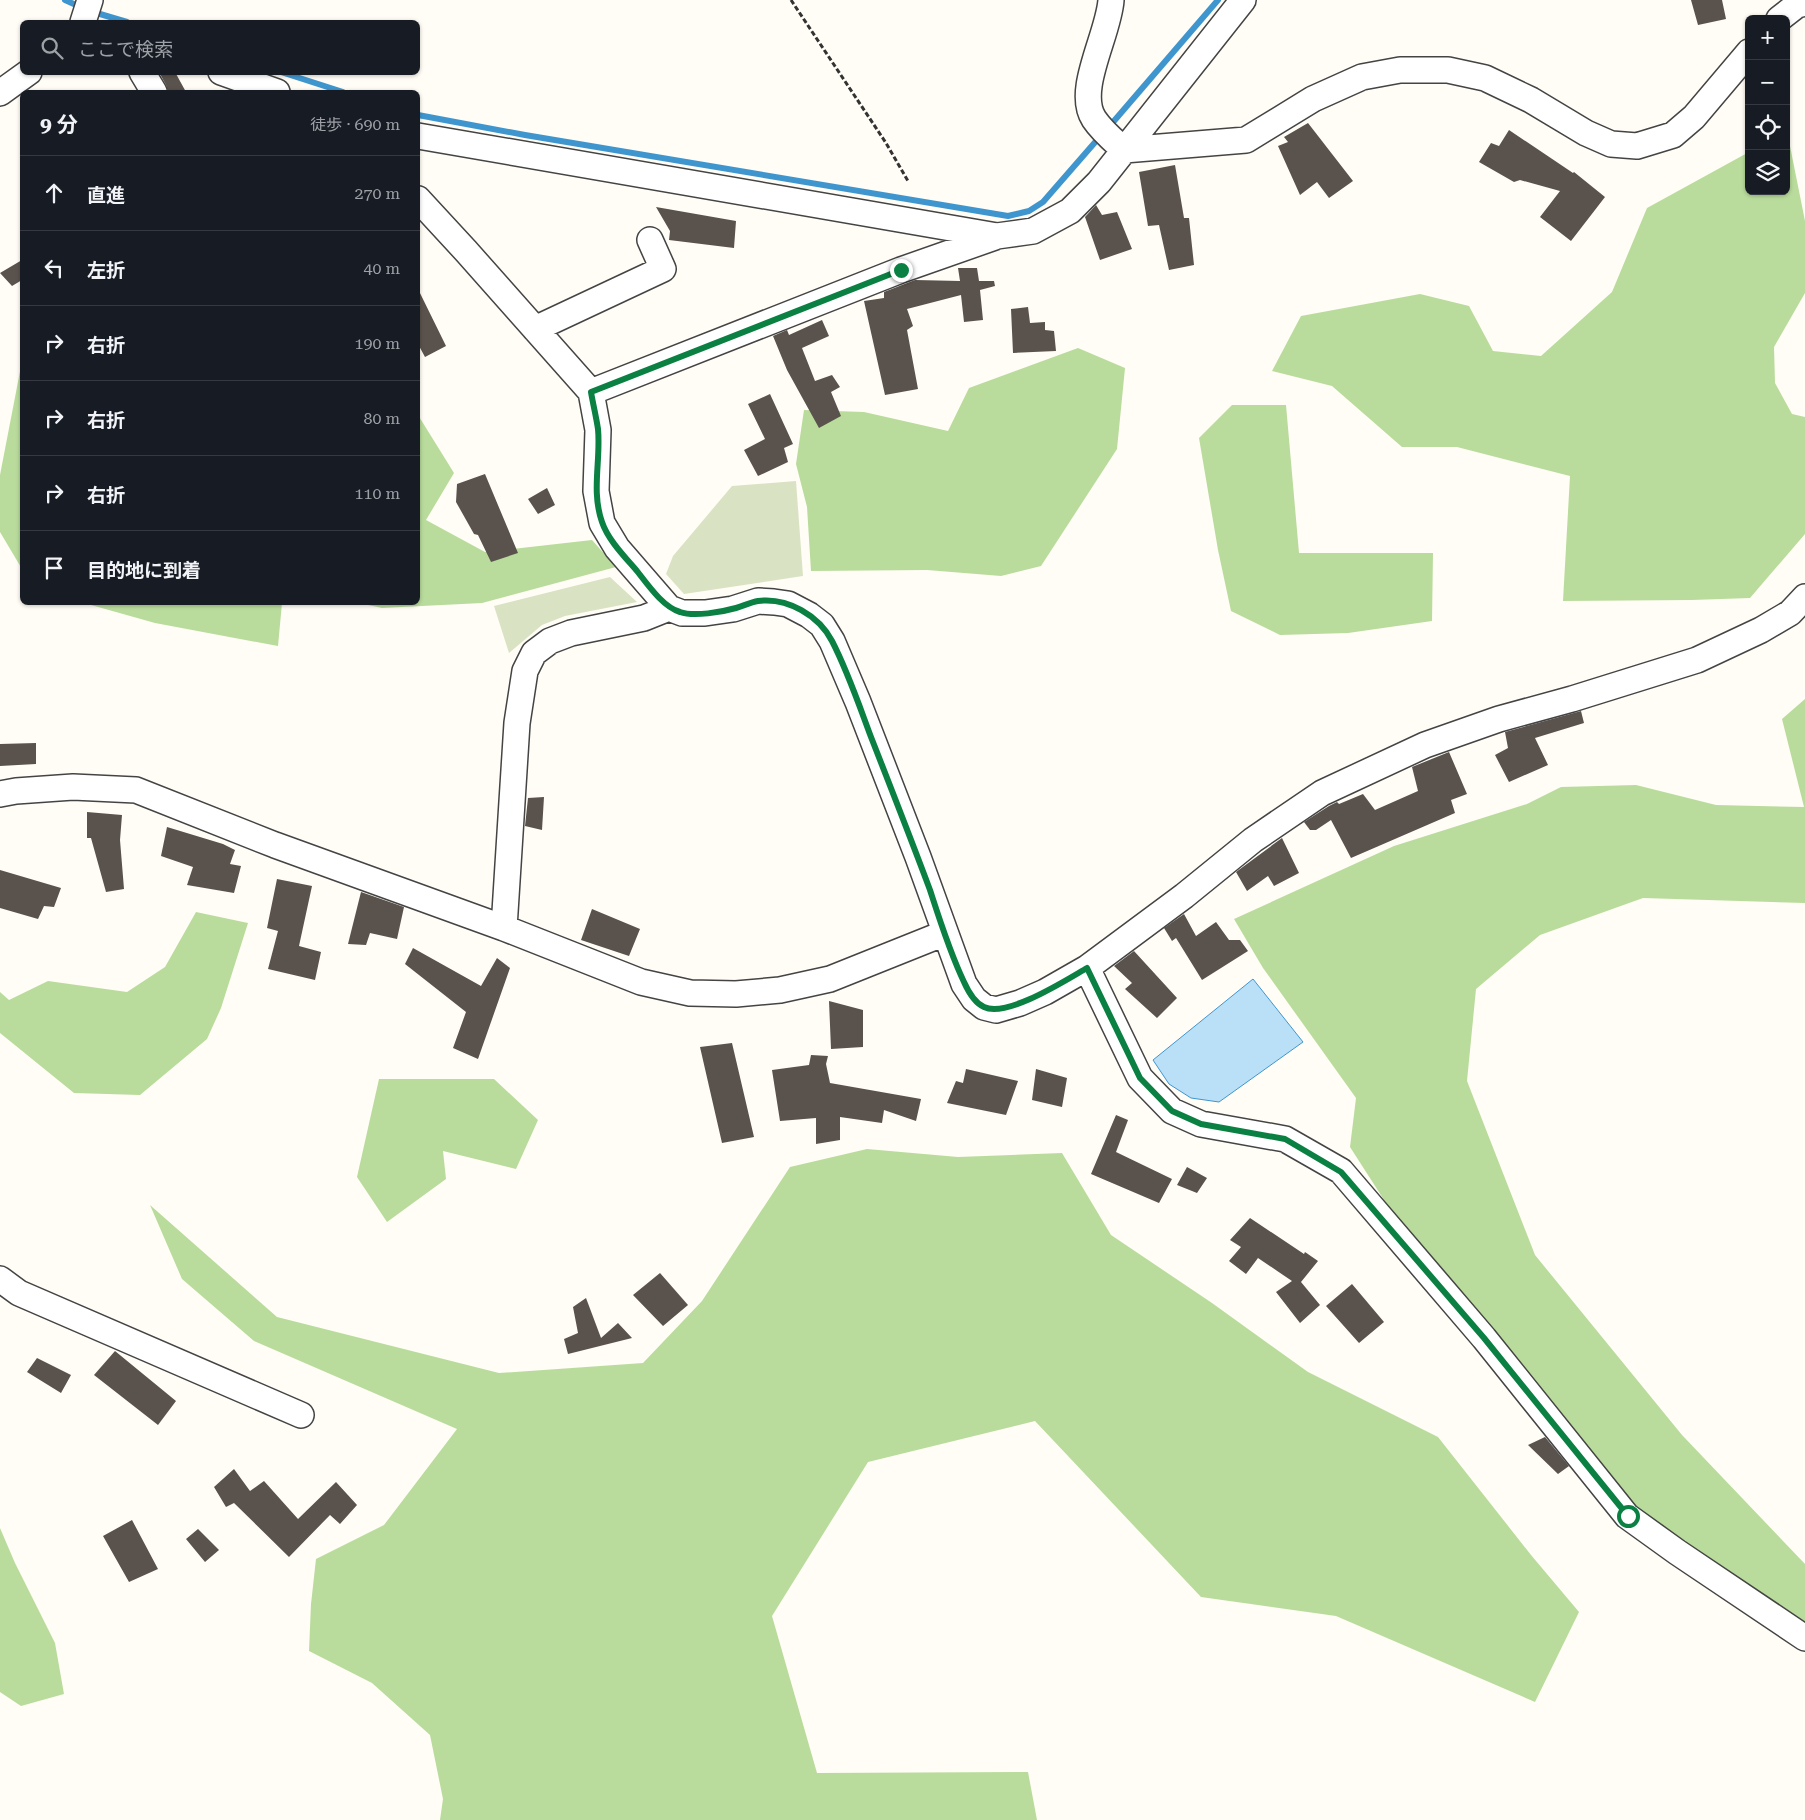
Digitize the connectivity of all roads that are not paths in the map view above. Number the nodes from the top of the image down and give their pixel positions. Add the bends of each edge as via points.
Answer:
1 (90, 0) edge
2 (1111, 0) edge
3 (1244, 0) edge
4 (1805, 3) edge
5 (1784, 15) edge
6 (84, 20) edge
7 (1745, 57) edge
8 (25, 75) edge
9 (144, 75) edge
10 (229, 75) edge
11 (153, 90) edge
12 (271, 90) edge
13 (0, 93) edge
14 (420, 136) edge
15 (1124, 150) junction
16 (420, 201) edge
17 (997, 236) junction
18 (650, 240) dead end
19 (535, 329) junction
20 (591, 392) junction
21 (1805, 597) edge
22 (669, 608) junction
23 (0, 794) edge
24 (504, 928) junction
25 (945, 933) junction
26 (1087, 968) junction
27 (0, 1279) edge
28 (301, 1415) dead end
29 (1805, 1638) edge

1 - 6 street
2 - 15 street via 1088,103 1107,135
3 - 15 street
4 - 5 street
7 - 15 street via 1694,117 1673,135 1637,146 1611,144 1485,78 1448,70 1400,70 1362,77 1313,99 1246,140
8 - 13 street
9 - 11 street
10 - 12 street
14 - 17 street
15 - 17 street via 1070,211 1033,231
16 - 19 street
17 - 20 street via 901,270
18 - 19 street via 663,270
19 - 20 street
20 - 22 street via 598,430 596,491 602,523 617,548
21 - 26 street via 1790,613 1761,630 1697,660 1443,738 1322,793 1253,840
22 - 24 street via 644,618 571,633 550,641 534,653 525,671 517,723
22 - 25 street via 682,613 705,613 758,601 774,602 788,604 822,625 858,702
23 - 24 street via 73,787 136,790
24 - 25 street via 641,982 690,993 736,994 780,990 830,979
25 - 26 street via 964,984 984,1008 996,1010 1020,1004
26 - 29 street via 1140,1078 1172,1111 1201,1124 1285,1139 1341,1172 1484,1338 1628,1516
27 - 28 street via 19,1293

